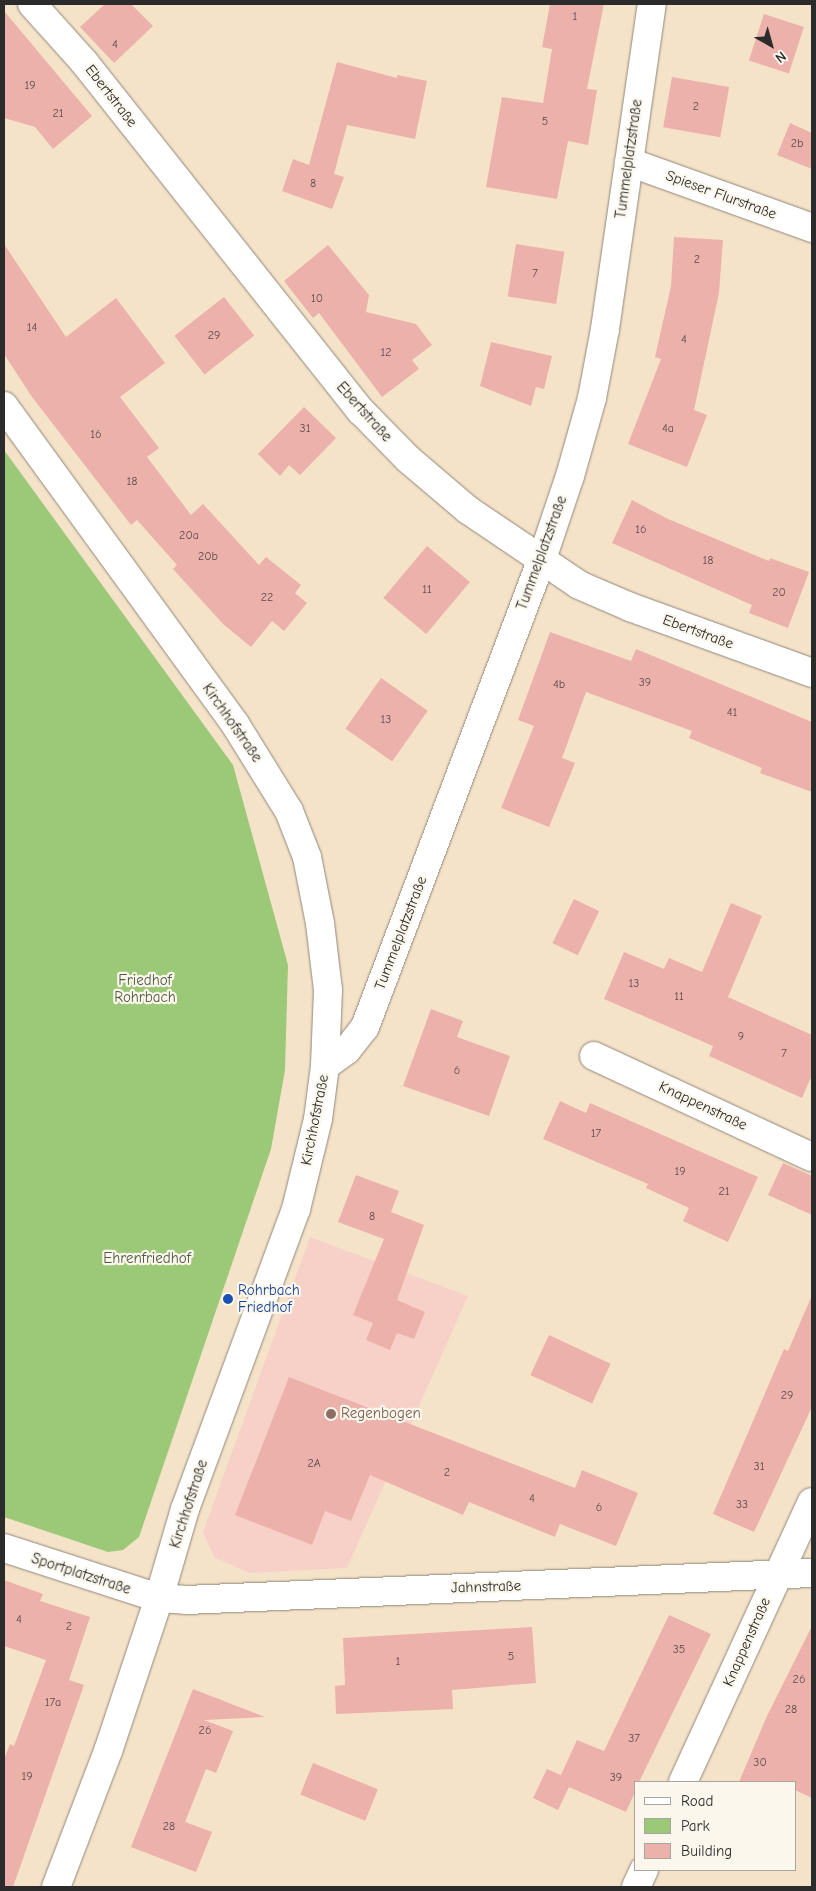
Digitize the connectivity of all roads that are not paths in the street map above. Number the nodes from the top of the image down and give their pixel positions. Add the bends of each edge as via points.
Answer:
1 (32, 4) edge
2 (652, 4) edge
3 (629, 162) junction
4 (812, 228) edge
5 (4, 406) edge
6 (541, 562) junction
7 (812, 673) edge
8 (594, 1056) dead end
9 (325, 1066) junction
10 (812, 1157) edge
11 (812, 1502) edge
12 (4, 1548) edge
13 (812, 1573) edge
14 (778, 1574) junction
15 (159, 1598) junction
16 (683, 1781) edge
17 (644, 1871) edge
18 (56, 1887) edge
19 (636, 1887) edge

1 - 6 street, Ebertstraße via 84,62 361,411 408,459 468,510
2 - 3 street, Tummelplatzstraße
3 - 4 street, Spieser Flurstraße
3 - 6 street, Tummelplatzstraße via 592,398
5 - 9 street, Kirchhofstraße via 235,724 289,811 307,857 320,923 328,990
6 - 7 street, Ebertstraße via 579,585 630,607
6 - 9 street, Tummelplatzstraße via 366,1027 347,1050
8 - 10 street, Knappenstraße
9 - 15 street, Kirchhofstraße via 318,1119 296,1209 185,1508
11 - 14 street, Knappenstraße
12 - 15 street, Sportplatzstraße
13 - 14 street, Jahnstraße
14 - 15 street, Jahnstraße via 186,1600
14 - 16 street, Knappenstraße
15 - 18 street, Kirchhofstraße via 108,1751
17 - 19 street

